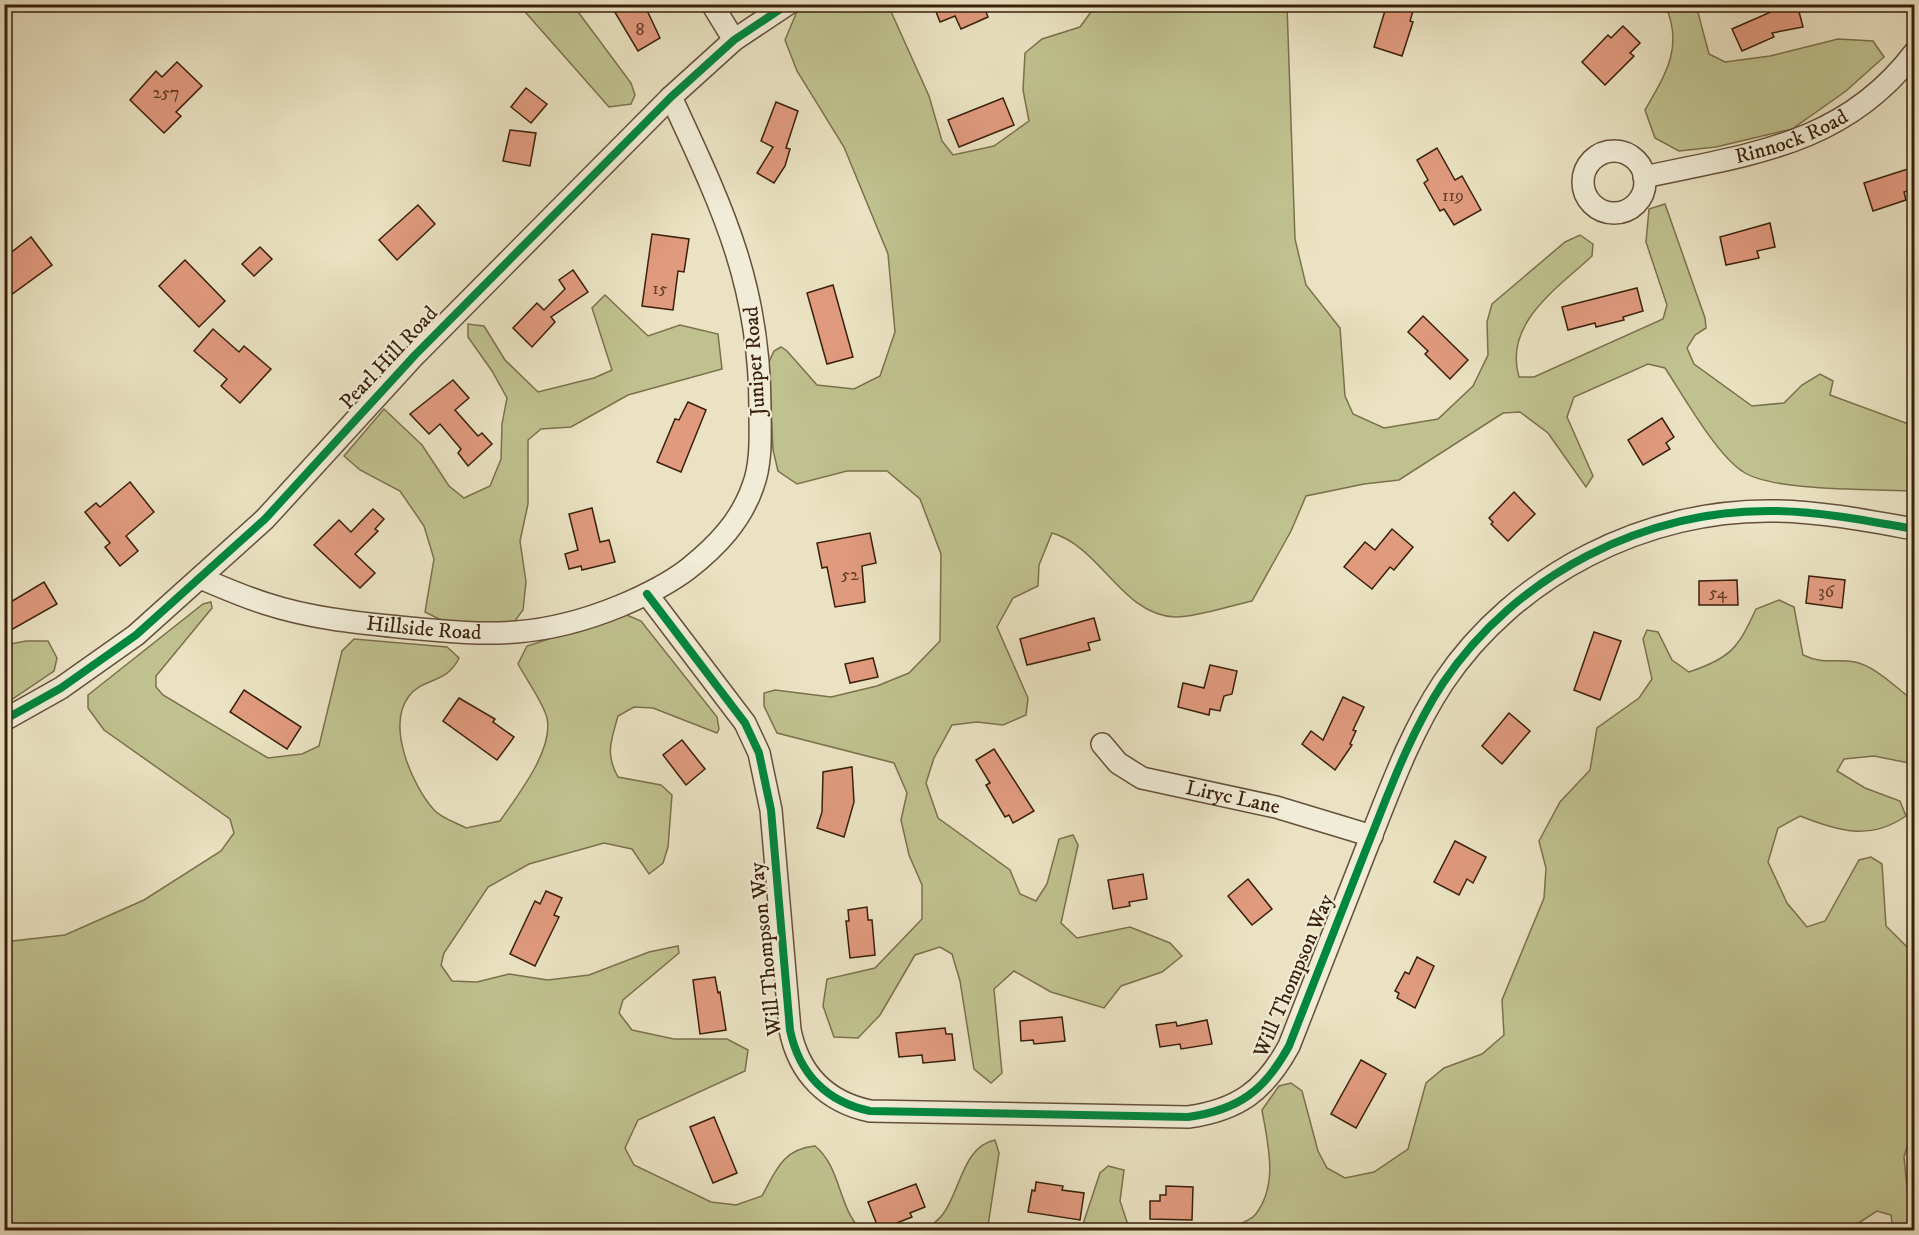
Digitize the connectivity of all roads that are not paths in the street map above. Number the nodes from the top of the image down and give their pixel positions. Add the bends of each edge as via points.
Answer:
1 (712, 4) edge
2 (788, 4) edge
3 (734, 40) junction
4 (1914, 53) edge
5 (671, 97) junction
6 (1644, 177) dead end
7 (1914, 529) edge
8 (200, 578) junction
9 (647, 594) junction
10 (4, 720) edge
11 (1102, 744) dead end
12 (1372, 836) junction

1 - 3 street
2 - 3 street, Pearl Hill Road
3 - 5 street, Pearl Hill Road
4 - 6 street, Rinnock Road via 1867,101 1798,141
5 - 8 street, Pearl Hill Road via 415,355 265,519
5 - 9 street, Juniper Road via 718,199 742,267 756,334 760,435 754,484 734,525 698,561
7 - 12 street, Will Thompson Way via 1805,512 1741,512 1674,522 1564,569 1500,616 1443,683 1410,745
8 - 9 street, Hillside Road via 303,614 468,634 548,630 596,616
8 - 10 street, Pearl Hill Road via 136,634 61,688
9 - 12 street, Will Thompson Way via 753,738 768,789 793,1043 805,1071 821,1089 859,1109 1188,1117 1234,1106 1275,1071 1289,1046
11 - 12 street, Liryc Lane via 1118,763 1142,778 1276,807

